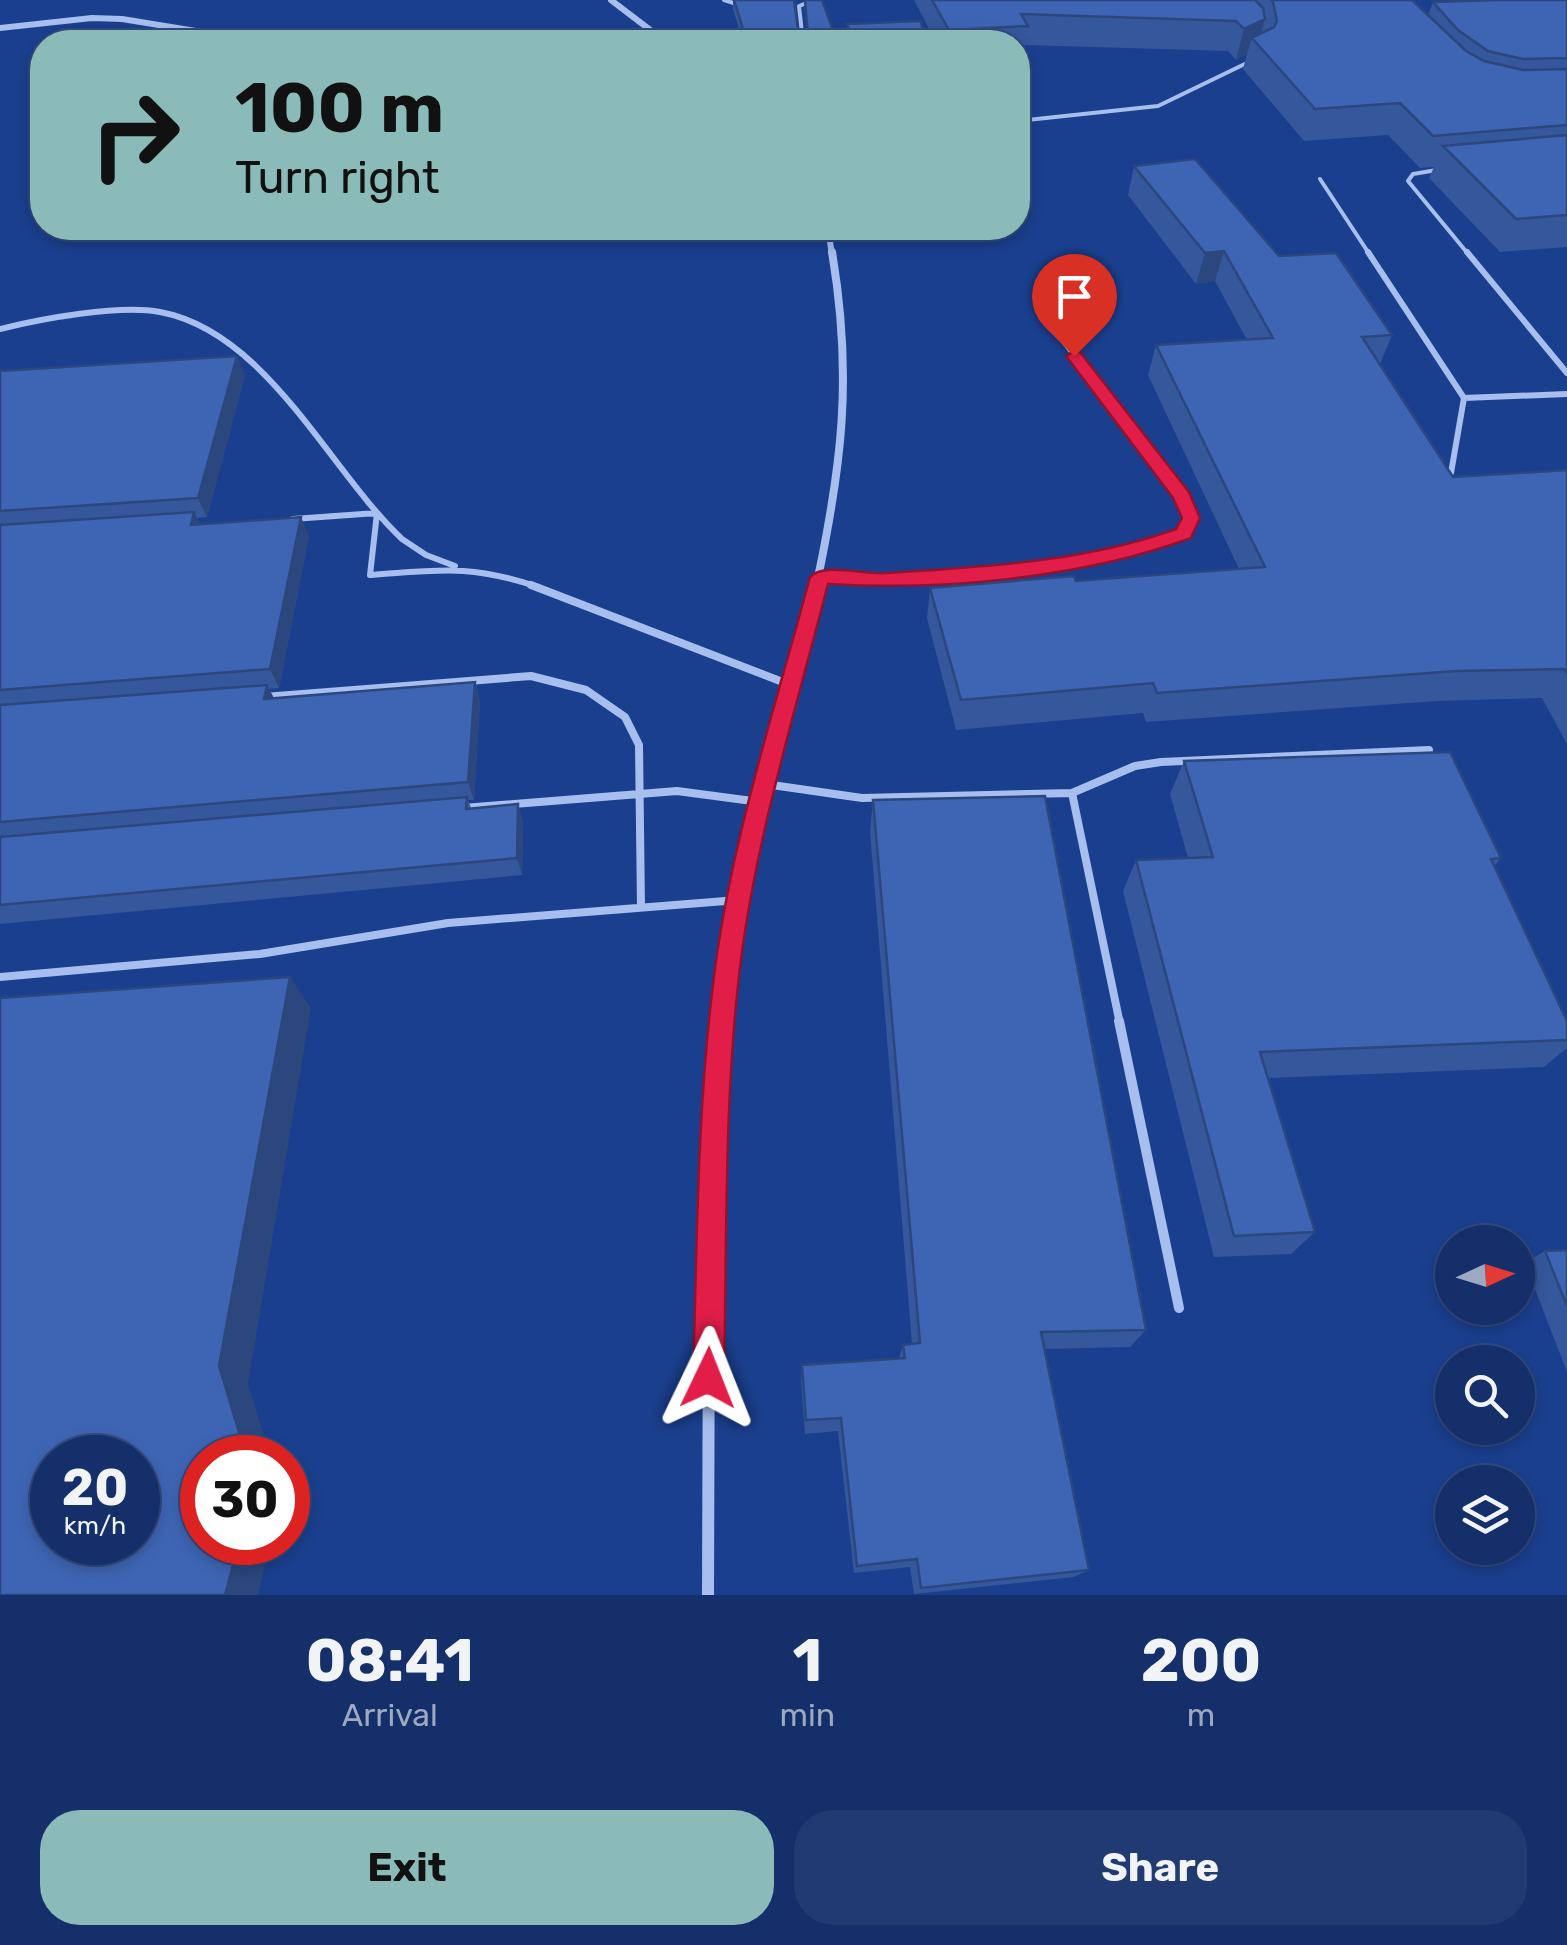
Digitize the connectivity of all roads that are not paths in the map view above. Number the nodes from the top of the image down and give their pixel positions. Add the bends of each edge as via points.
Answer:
1 (611, 0) edge
2 (724, 0) edge
3 (815, 0) edge
4 (741, 6) edge
5 (0, 28) edge
6 (189, 30) edge
7 (650, 30) edge
8 (802, 30) edge
9 (1259, 57) edge
10 (1030, 120) edge
11 (1444, 169) edge
12 (1320, 179) dead end
13 (831, 240) edge
14 (1053, 327) dead end
15 (0, 329) edge
16 (1567, 373) edge
17 (1567, 394) edge
18 (1464, 398) junction
19 (1451, 473) edge
20 (377, 513) junction
21 (278, 520) edge
22 (465, 568) junction
23 (820, 577) junction
24 (792, 686) junction
25 (256, 697) edge
26 (1429, 750) edge
27 (765, 784) junction
28 (640, 793) junction
29 (1072, 794) junction
30 (760, 802) junction
31 (446, 810) edge
32 (738, 900) junction
33 (642, 907) junction
34 (0, 977) edge
35 (1179, 1308) dead end
36 (708, 1595) edge

1 - 7 street
2 - 4 lane
3 - 8 lane via 799,6
5 - 6 street via 92,18
9 - 10 lane via 1158,106
11 - 16 lane via 1412,174 1408,181
12 - 18 lane
13 - 23 street via 841,288 848,410
14 - 23 lane via 1182,496 1191,518 1184,534 1136,551 1008,570 878,580
15 - 20 lane via 128,312 160,312 193,324 256,366
17 - 18 lane
18 - 19 lane
20 - 21 lane
20 - 22 lane via 427,559
20 - 22 lane via 370,575
22 - 24 lane via 589,605
23 - 24 street
24 - 27 street
25 - 28 lane via 531,676 556,680 586,690 625,717 639,745
26 - 29 lane via 1161,762 1135,766
27 - 29 lane via 862,798
27 - 30 street
28 - 30 lane via 695,792
28 - 31 lane
28 - 33 lane
29 - 35 lane
30 - 32 street
32 - 33 lane
32 - 36 street via 716,1110
33 - 34 lane via 448,923 260,954

